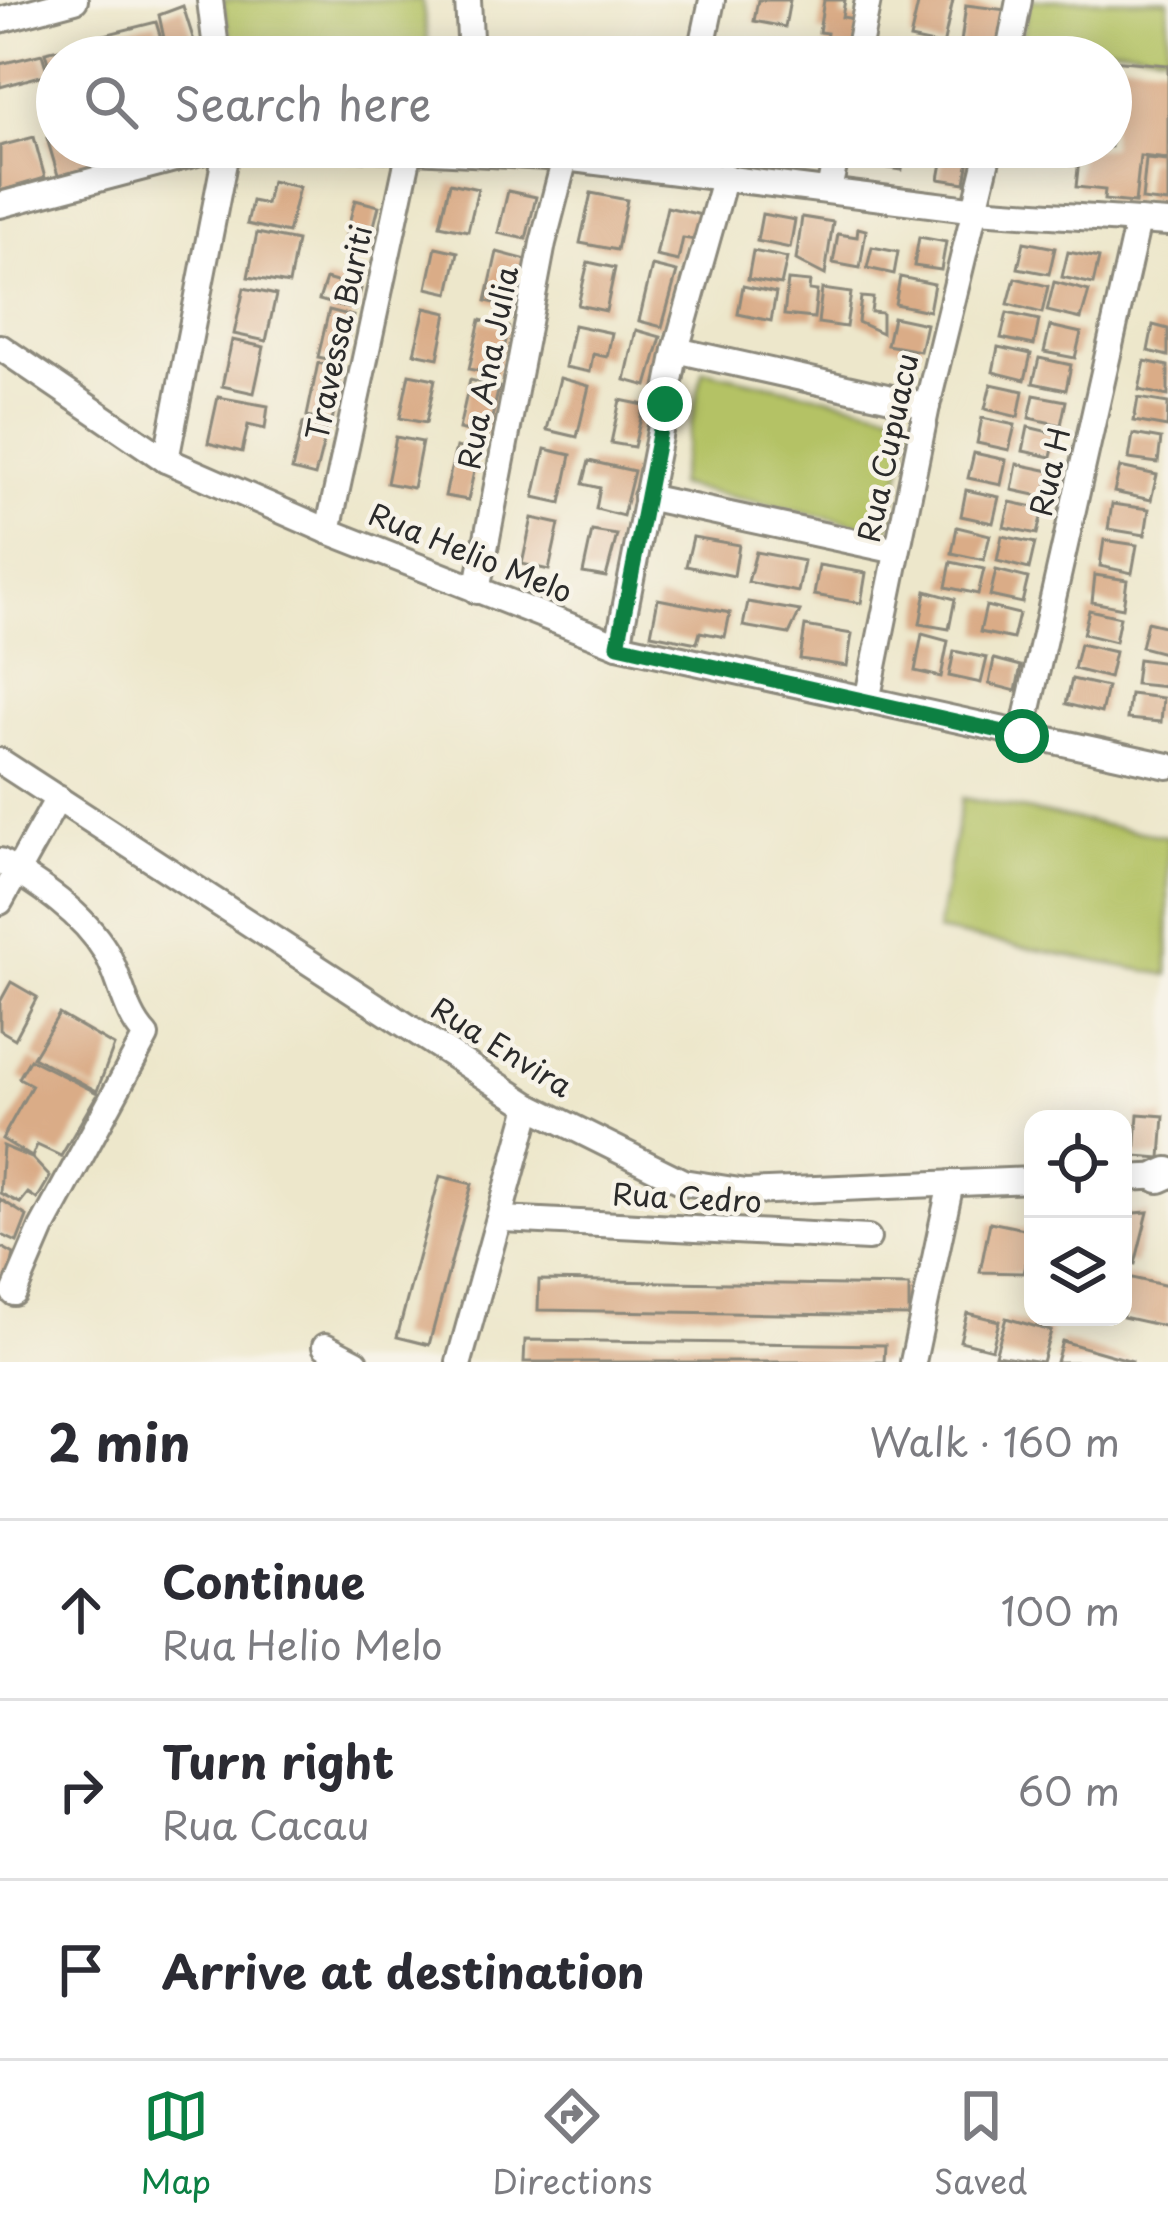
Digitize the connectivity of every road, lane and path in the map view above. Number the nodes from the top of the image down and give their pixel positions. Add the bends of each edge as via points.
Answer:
1 (75, 0) edge
2 (211, 0) edge
3 (468, 0) edge
4 (712, 0) edge
5 (868, 0) edge
6 (1019, 0) edge
7 (0, 20) edge
8 (215, 36) edge
9 (470, 36) edge
10 (704, 36) edge
11 (860, 36) edge
12 (1012, 36) edge
13 (143, 168) edge
14 (220, 168) edge
15 (406, 168) edge
16 (562, 168) edge
17 (704, 168) edge
18 (834, 168) edge
19 (986, 168) edge
20 (725, 176) junction
21 (830, 190) junction
22 (0, 205) edge
23 (977, 210) junction
24 (1138, 221) junction
25 (1168, 224) edge
26 (0, 347) edge
27 (676, 350) junction
28 (927, 406) junction
29 (166, 460) junction
30 (646, 497) junction
31 (328, 531) junction
32 (897, 551) junction
33 (478, 591) junction
34 (618, 645) junction
35 (867, 701) junction
36 (1022, 736) junction
37 (0, 761) edge
38 (1168, 766) edge
39 (58, 798) junction
40 (8, 866) edge
41 (0, 902) edge
42 (530, 1106) junction
43 (1166, 1177) edge
44 (1132, 1178) edge
45 (1024, 1180) edge
46 (951, 1183) junction
47 (503, 1219) junction
48 (868, 1238) dead end
49 (14, 1293) dead end
50 (325, 1346) dead end
51 (356, 1362) edge
52 (459, 1362) edge
53 (913, 1362) edge

1 - 7 street
2 - 8 street
3 - 9 street
4 - 10 street
5 - 11 street
6 - 12 street
13 - 22 street
14 - 29 street
15 - 31 street, Travessa Buriti
16 - 33 street, Rua Ana Julia
17 - 20 street
18 - 21 street
19 - 23 street, Rua Cupuacu
20 - 21 street
20 - 27 street
21 - 23 street
23 - 24 street
23 - 28 street, Rua Cupuacu
24 - 25 street
24 - 36 street, Rua H
26 - 29 street, Rua Helio Melo
27 - 28 street
27 - 30 street
28 - 32 street, Rua Cupuacu
29 - 31 street, Rua Helio Melo
30 - 32 street
30 - 34 street
31 - 33 street, Rua Helio Melo
32 - 35 street, Rua Cupuacu
33 - 34 street, Rua Helio Melo
34 - 35 street, Rua Helio Melo
35 - 36 street, Rua Helio Melo
36 - 38 street, Rua Helio Melo
37 - 39 street, Rua Envira
39 - 40 street
39 - 42 street, Rua Envira
40 - 41 street
40 - 49 street via 83,921 146,1036
42 - 46 street, Rua Envira via 683,1182 746,1192
42 - 47 street
43 - 44 street
45 - 46 street, Rua Envira
46 - 53 street
47 - 48 street, Rua Cedro
47 - 52 street
50 - 51 street

